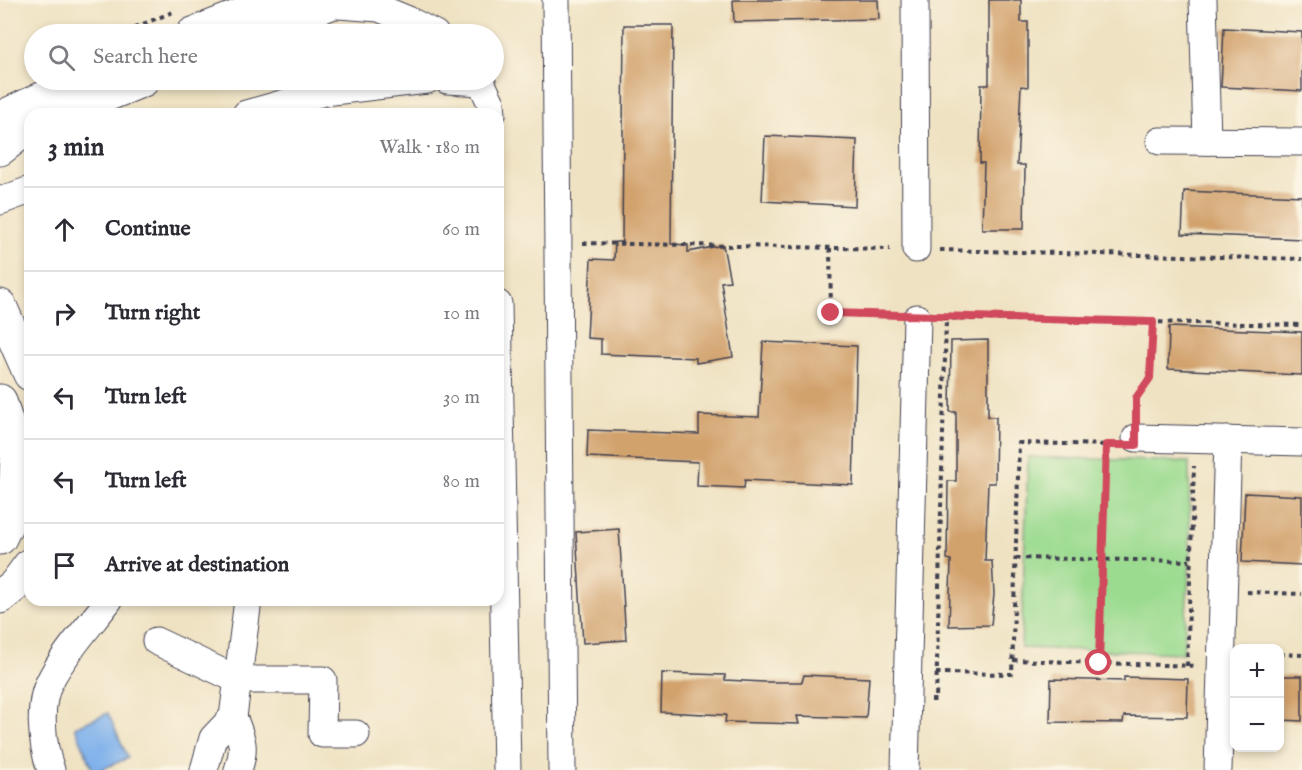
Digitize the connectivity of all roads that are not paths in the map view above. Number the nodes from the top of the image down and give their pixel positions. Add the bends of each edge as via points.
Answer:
1 (280, 0) edge
2 (556, 0) edge
3 (915, 0) edge
4 (1203, 0) edge
5 (331, 2) edge
6 (187, 22) edge
7 (277, 24) edge
8 (416, 24) edge
9 (69, 90) edge
10 (119, 90) edge
11 (341, 90) edge
12 (484, 90) edge
13 (43, 108) edge
14 (75, 108) edge
15 (267, 108) edge
16 (490, 108) edge
17 (14, 128) edge
18 (1160, 141) dead end
19 (1207, 141) junction
20 (1302, 142) edge
21 (0, 149) edge
22 (24, 192) edge
23 (0, 201) edge
24 (916, 249) dead end
25 (0, 306) edge
26 (917, 318) road end
27 (24, 360) edge
28 (0, 401) edge
29 (1136, 438) road end
30 (1227, 440) junction
31 (1302, 442) edge
32 (0, 538) edge
33 (24, 574) edge
34 (0, 597) edge
35 (105, 606) edge
36 (247, 606) edge
37 (504, 606) edge
38 (156, 641) dead end
39 (238, 680) junction
40 (233, 717) junction
41 (356, 734) dead end
42 (51, 770) edge
43 (204, 770) edge
44 (238, 770) edge
45 (507, 770) edge
46 (562, 770) edge
47 (905, 770) edge
48 (1218, 770) edge

1 - 6 highway
2 - 46 street
3 - 24 street
4 - 19 street
5 - 7 highway
5 - 8 street via 379,8
9 - 13 highway
10 - 14 highway
11 - 15 street
12 - 16 street
17 - 21 highway
18 - 19 street
19 - 20 street
22 - 23 street
25 - 27 highway
26 - 47 street
28 - 32 highway via 17,456 14,509
29 - 30 street
30 - 31 street
30 - 48 street
33 - 34 highway
35 - 42 street via 50,680 43,709
36 - 39 street
37 - 45 street
38 - 39 street
39 - 40 street
39 - 41 street via 323,680 322,734
40 - 43 street via 213,738
40 - 44 street via 244,755

